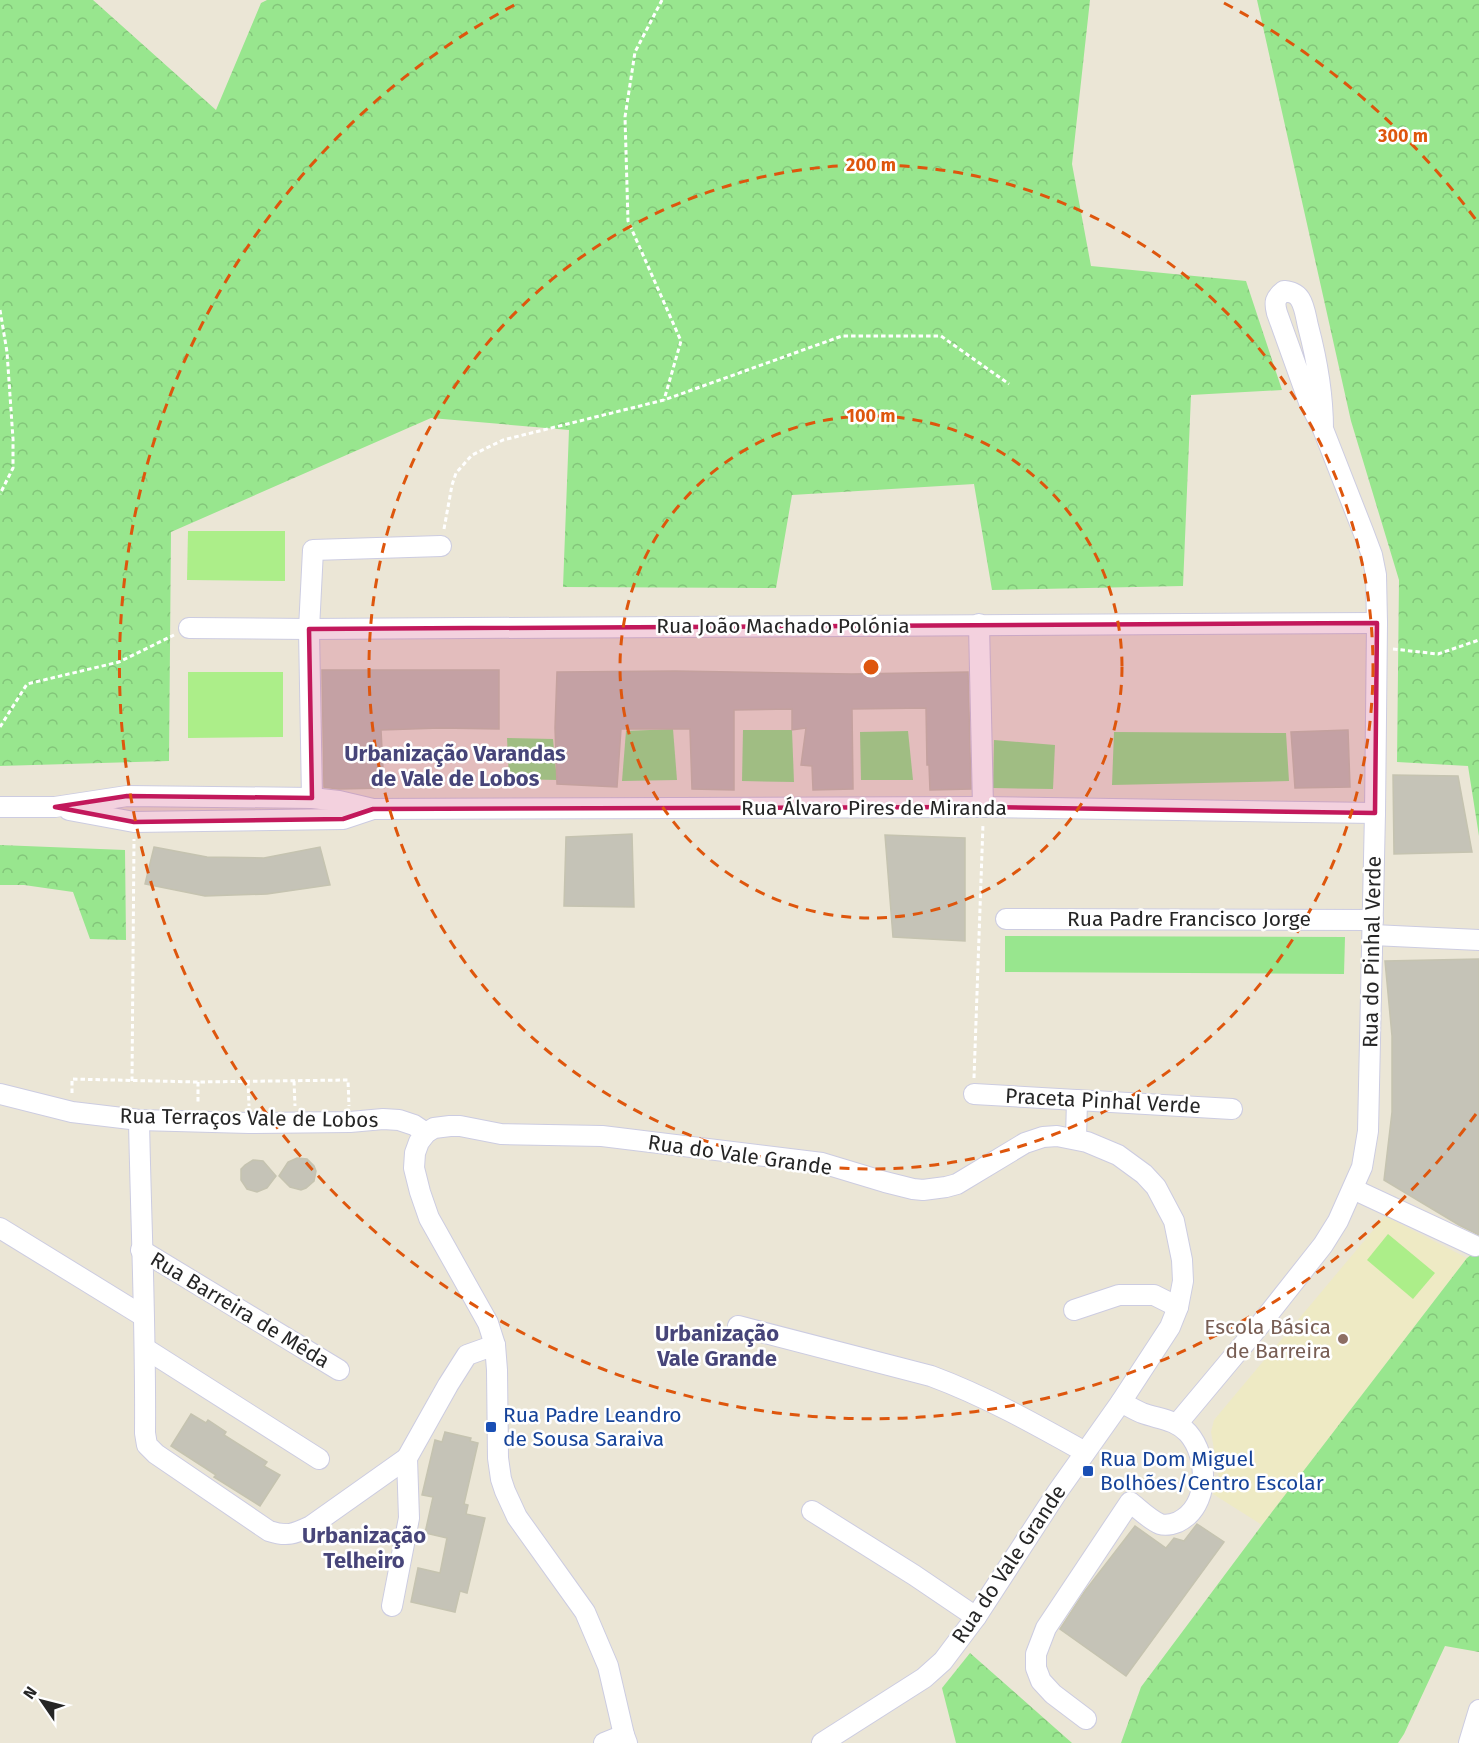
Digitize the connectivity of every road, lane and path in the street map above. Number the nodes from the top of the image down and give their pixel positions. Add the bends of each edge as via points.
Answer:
1 (662, 0) edge
2 (0, 309) edge
3 (1010, 384) dead end
4 (664, 400) junction
5 (1323, 429) junction
6 (0, 494) edge
7 (441, 546) joint
8 (1377, 623) junction
9 (978, 624) junction
10 (189, 628) joint
11 (309, 629) junction
12 (1479, 640) edge
13 (1377, 647) junction
14 (0, 727) edge
15 (312, 798) junction
16 (0, 807) edge
17 (55, 807) junction
18 (983, 807) junction
19 (373, 809) junction
20 (1376, 813) junction
21 (134, 822) junction
22 (1006, 919) dead end
23 (1373, 927) junction
24 (1479, 940) edge
25 (132, 1081) junction
26 (248, 1081) junction
27 (294, 1081) junction
28 (198, 1082) junction
29 (0, 1094) edge
30 (974, 1094) joint
31 (1077, 1100) junction
32 (1232, 1108) dead end
33 (72, 1112) junction
34 (139, 1120) junction
35 (198, 1121) junction
36 (295, 1122) junction
37 (350, 1122) junction
38 (249, 1123) junction
39 (426, 1133) junction
40 (1076, 1139) junction
41 (1353, 1189) junction
42 (0, 1228) edge
43 (1475, 1246) dead end
44 (141, 1250) junction
45 (1178, 1307) junction
46 (1074, 1310) dead end
47 (143, 1316) junction
48 (738, 1326) dead end
49 (495, 1345) junction
50 (146, 1349) junction
51 (339, 1370) dead end
52 (1121, 1402) junction
53 (1177, 1424) junction
54 (1085, 1452) junction
55 (407, 1458) junction
56 (319, 1459) dead end
57 (812, 1511) dead end
58 (392, 1606) dead end
59 (976, 1617) junction
60 (1479, 1710) edge
61 (1086, 1719) dead end
62 (626, 1739) edge
63 (604, 1743) edge
64 (822, 1743) edge
65 (1470, 1743) edge

1 - 4 path via 636,52 625,117 628,221 681,340
2 - 6 path via 13,439 13,468
3 - 4 path via 941,336 842,336
4 - 7 path via 503,440 472,455 456,473
5 - 5 street via 1323,401 1304,308 1293,293 1284,291 1276,297 1277,313 1309,402
5 - 8 street, Rua do Pinhal Verde via 1371,555 1376,575
7 - 11 street via 313,550
8 - 9 street, Rua João Machado Polónia
8 - 13 street, Rua do Pinhal Verde
9 - 11 street, Rua João Machado Polónia
9 - 18 street
10 - 11 street, Rua João Machado Polónia
10 - 14 path via 119,662 27,684
11 - 15 street
12 - 13 path via 1438,654
13 - 20 street, Rua do Pinhal Verde
15 - 17 street, Rua Álvaro Pires de Miranda via 127,796
15 - 19 street, Rua Álvaro Pires de Miranda
16 - 17 street, Rua Álvaro Pires de Miranda
17 - 21 street, Rua Álvaro Pires de Miranda
18 - 19 street, Rua Álvaro Pires de Miranda
18 - 20 street, Rua Álvaro Pires de Miranda
18 - 30 path
19 - 21 street, Rua Álvaro Pires de Miranda via 343,819
20 - 23 street, Rua do Pinhal Verde
21 - 25 path
22 - 23 street, Rua Padre Francisco Jorge
23 - 24 street, Rua Padre Francisco Jorge
23 - 41 street, Rua do Pinhal Verde via 1368,1131 1362,1167
25 - 28 path
25 - 33 path via 72,1079
26 - 27 path
26 - 28 path
26 - 38 path
27 - 36 path
27 - 37 path via 348,1080
28 - 35 path
29 - 33 street, Rua Terraços Vale de Lobos
30 - 31 street, Praceta Pinhal Verde
31 - 32 street, Praceta Pinhal Verde
31 - 40 street
33 - 34 street, Rua Terraços Vale de Lobos
34 - 35 street, Rua Terraços Vale de Lobos
34 - 44 street
35 - 38 street, Rua Terraços Vale de Lobos
36 - 37 street, Rua Terraços Vale de Lobos
36 - 38 street, Rua Terraços Vale de Lobos
37 - 39 street, Rua Terraços Vale de Lobos via 399,1120
39 - 40 street, Rua do Vale Grande via 442,1126 460,1126 501,1134 602,1136 812,1161 923,1190 957,1184 1025,1143 1057,1136
39 - 49 street via 415,1153 420,1192 429,1218 488,1323
40 - 45 street, Rua do Vale Grande via 1118,1155 1156,1187 1174,1221 1182,1260
41 - 43 street
41 - 53 street, Rua do Pinhal Verde via 1323,1245
42 - 47 street
44 - 47 street
44 - 51 street, Rua Barreira de Mêda
45 - 46 street via 1154,1295 1119,1294
45 - 52 street, Rua do Vale Grande via 1170,1327
47 - 50 street
48 - 54 street via 931,1376
49 - 55 street via 467,1354
49 - 62 street via 501,1479 517,1517 585,1612 608,1666
50 - 55 street via 147,1445 269,1531 282,1535 311,1526
50 - 56 street
52 - 53 street
52 - 54 street, Rua do Vale Grande
53 - 61 street via 1188,1433 1200,1454 1204,1472 1195,1506 1184,1519 1161,1525 1130,1502 1047,1628 1036,1654 1041,1681
54 - 59 street, Rua do Vale Grande
55 - 58 street via 409,1518
57 - 59 street
59 - 64 street, Rua do Vale Grande via 943,1661 924,1678
60 - 65 street
62 - 63 street

